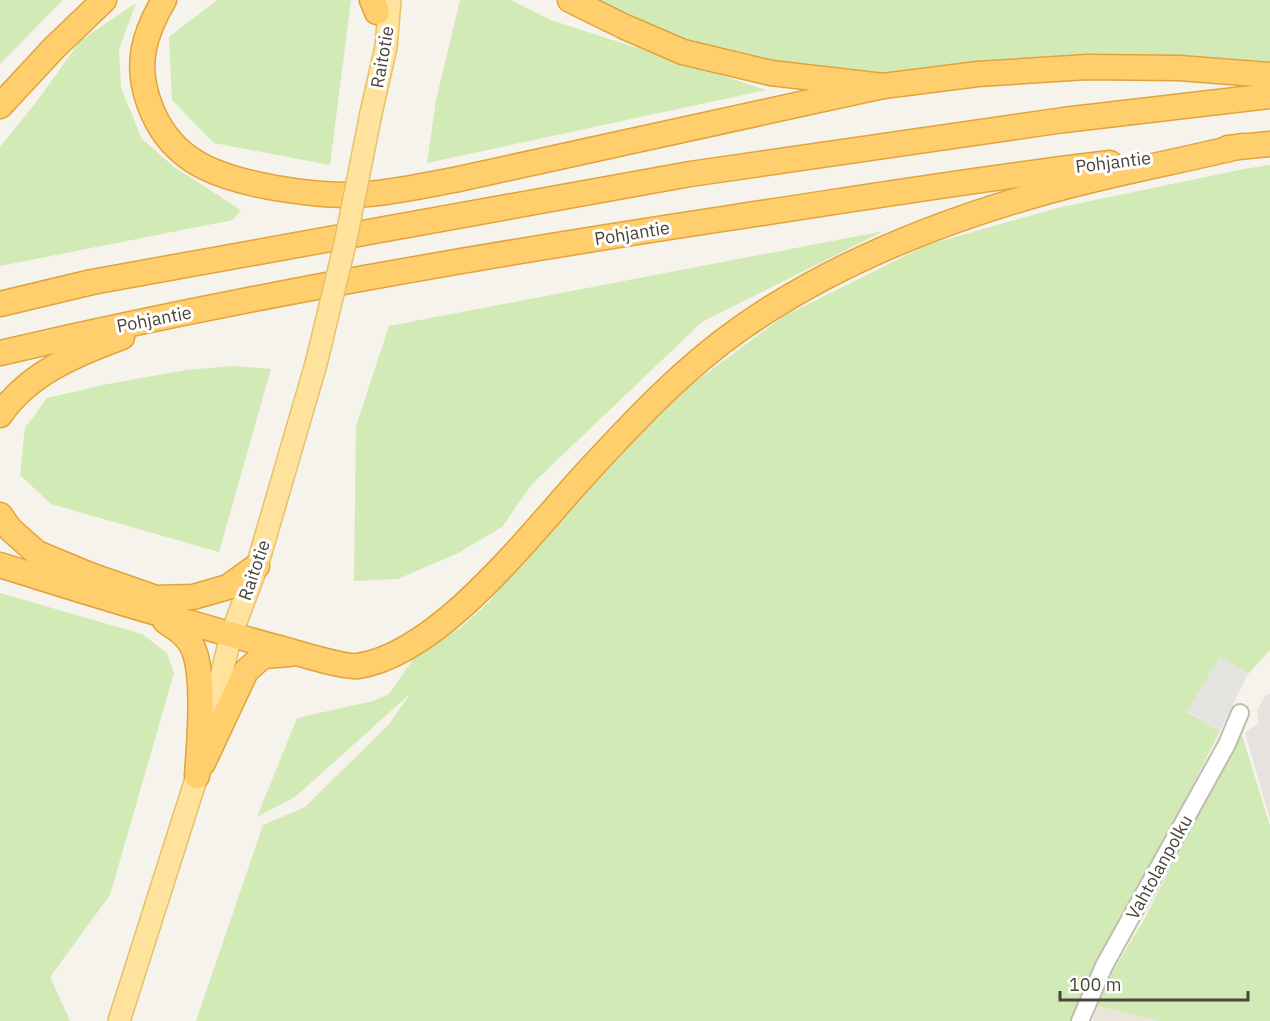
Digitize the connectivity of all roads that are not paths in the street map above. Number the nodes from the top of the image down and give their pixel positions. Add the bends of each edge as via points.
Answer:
1 (104, 0) edge
2 (164, 0) edge
3 (570, 0) edge
4 (379, 3) edge
5 (1270, 75) edge
6 (883, 86) junction
7 (1270, 96) edge
8 (0, 106) edge
9 (1270, 144) edge
10 (1242, 146) junction
11 (0, 304) edge
12 (189, 312) junction
13 (0, 353) edge
14 (0, 415) edge
15 (0, 515) edge
16 (0, 565) edge
17 (257, 566) junction
18 (153, 613) junction
19 (231, 635) junction
20 (301, 654) junction
21 (1240, 713) dead end
22 (197, 776) junction
23 (119, 1021) edge
24 (1080, 1021) edge

1 - 8 highway
2 - 6 highway via 152,21 142,59 144,87 160,127 179,151 194,161 238,179 293,190 345,195 410,188
3 - 6 highway via 683,52 771,73
4 - 17 main road, Raitotie, bridge via 386,47 345,244 316,364
5 - 6 highway via 1179,68 1087,67 978,74
7 - 11 highway via 1064,120 690,174 92,282
9 - 10 highway, Pohjantie
10 - 12 highway, Pohjantie via 989,178 563,243
10 - 20 highway via 1068,186 996,207 848,265 777,304 686,371 504,564 435,630 409,648 354,667
12 - 13 highway, Pohjantie
12 - 14 highway via 63,361 32,381
15 - 17 highway via 37,553 156,598 193,597 228,587
16 - 18 highway
17 - 19 main road, Raitotie
18 - 19 highway
18 - 22 highway via 182,633 192,646 197,663
19 - 20 highway
19 - 22 main road, Raitotie
20 - 22 highway via 263,656 246,671
21 - 24 street, Vahtolanpolku via 1227,744 1104,966
22 - 23 main road, Raitotie

